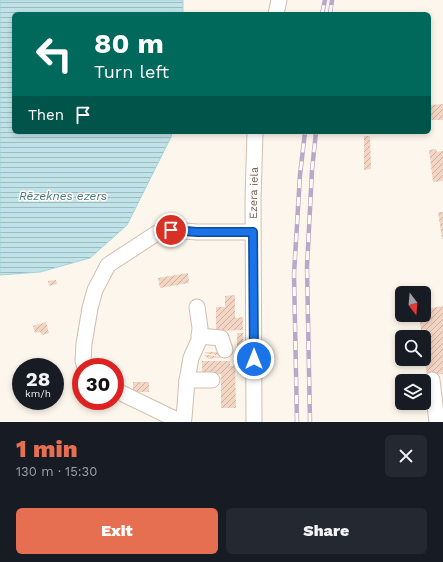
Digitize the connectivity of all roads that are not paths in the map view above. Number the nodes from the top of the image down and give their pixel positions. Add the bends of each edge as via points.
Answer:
1 (278, 0) edge
2 (276, 12) edge
3 (255, 134) edge
4 (253, 232) junction
5 (197, 306) dead end
6 (199, 336) junction
7 (225, 350) dead end
8 (83, 358) edge
9 (187, 380) junction
10 (212, 380) dead end
11 (432, 380) dead end
12 (124, 394) edge
13 (182, 422) edge
14 (254, 422) edge
15 (437, 422) edge

1 - 2 street
3 - 4 street, Ezera iela
4 - 8 street via 171,230 157,233 108,265 95,290 90,308
4 - 14 street, Ezera iela
5 - 6 street
6 - 7 street via 221,338
6 - 9 street
9 - 10 street
9 - 13 street
11 - 15 street
12 - 13 street

